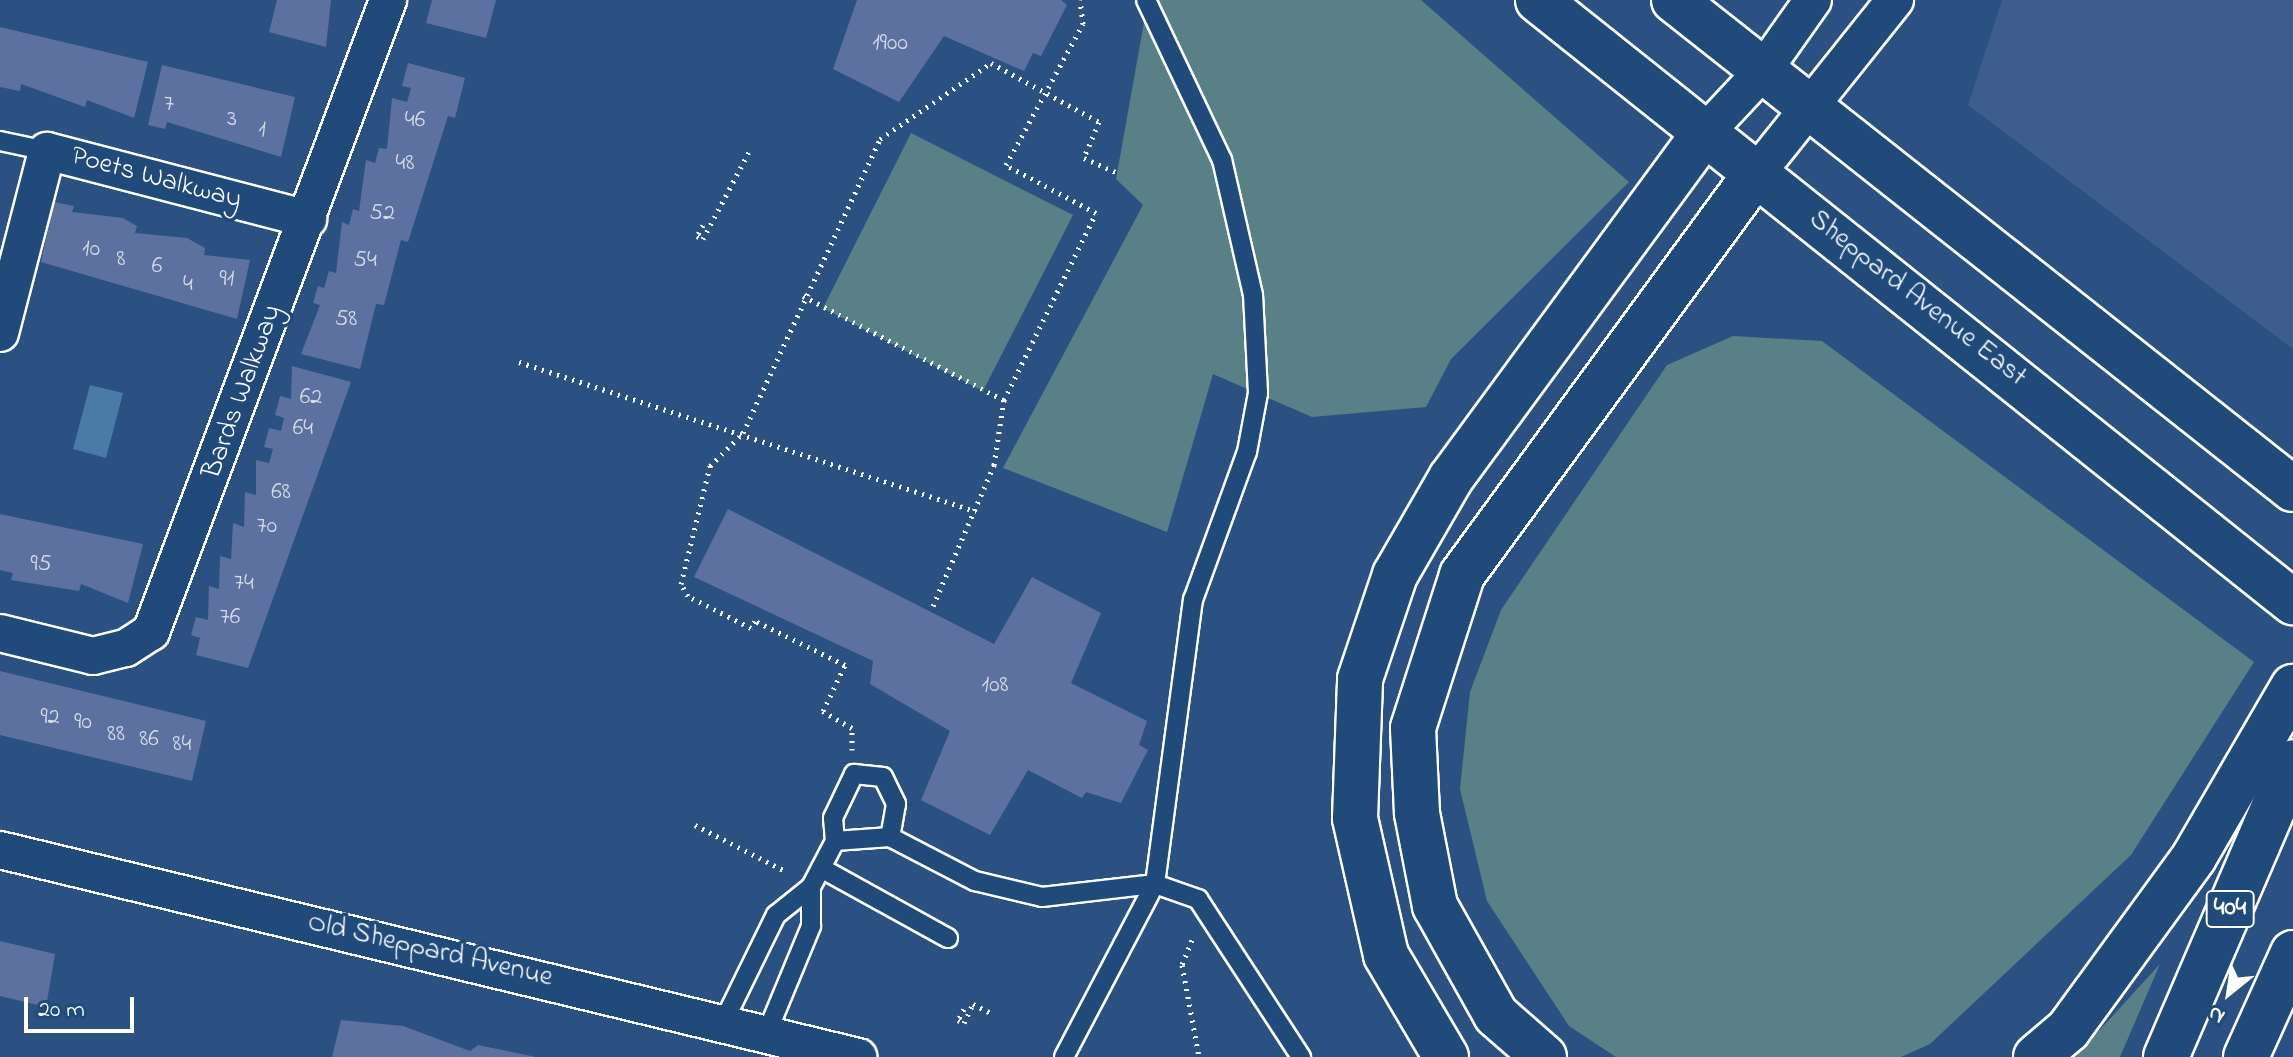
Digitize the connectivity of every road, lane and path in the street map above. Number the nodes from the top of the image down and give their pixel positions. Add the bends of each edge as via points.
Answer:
1 (388, 0) edge
2 (1080, 0) edge
3 (1146, 0) edge
4 (1538, 0) edge
5 (1674, 0) edge
6 (1813, 0) edge
7 (1895, 0) edge
8 (1762, 72) junction
9 (1045, 89) junction
10 (1809, 105) junction
11 (1704, 134) junction
12 (0, 141) edge
13 (750, 150) dead end
14 (47, 151) junction
15 (1116, 172) dead end
16 (1756, 174) junction
17 (308, 219) junction
18 (703, 225) dead end
19 (803, 296) junction
20 (0, 333) edge
21 (519, 362) dead end
22 (1004, 400) junction
23 (743, 433) junction
24 (2293, 489) edge
25 (976, 511) junction
26 (2289, 599) edge
27 (933, 606) dead end
28 (0, 633) edge
29 (2293, 687) edge
30 (852, 751) dead end
31 (2293, 762) edge
32 (695, 825) dead end
33 (890, 837) junction
34 (835, 841) junction
35 (0, 850) edge
36 (821, 868) junction
37 (783, 870) dead end
38 (1155, 884) junction
39 (811, 887) junction
40 (1194, 934) dead end
41 (948, 938) dead end
42 (2293, 953) edge
43 (964, 1009) dead end
44 (991, 1013) dead end
45 (725, 1019) junction
46 (768, 1030) junction
47 (858, 1057) edge
48 (1064, 1057) edge
49 (1199, 1057) edge
50 (1301, 1057) edge
51 (1446, 1057) edge
52 (1544, 1057) edge
53 (2036, 1057) edge
54 (2166, 1057) edge
55 (2246, 1057) edge

1 - 17 street, Bards Walkway
2 - 9 path via 1083,24
3 - 38 lane via 1222,160 1253,295 1258,393 1247,452 1193,600
4 - 11 main road, Sheppard Avenue East
5 - 8 main road
6 - 8 street
7 - 10 street via 1865,43
8 - 10 main road
8 - 11 street
9 - 15 path via 1099,122 1084,158
9 - 19 path via 991,63 880,139
9 - 22 path via 1006,165 1096,213
10 - 16 street
10 - 24 main road
11 - 16 main road, Sheppard Avenue East
11 - 51 main road via 1451,478 1395,575 1360,679 1355,818 1386,955
12 - 14 lane
13 - 18 path via 703,239 697,236
14 - 17 street, Poets Walkway
14 - 20 street, Poets Walkway
16 - 26 main road, Sheppard Avenue East
16 - 52 main road via 1469,563 1413,728 1417,813 1435,906 1496,1015
17 - 28 street, Bards Walkway via 151,632 126,648 93,656
19 - 22 path
19 - 23 path
21 - 23 path
22 - 25 path via 994,465
23 - 25 path
23 - 30 path via 710,466 681,584 688,596 751,628 755,621 845,665 823,711 852,728
25 - 27 path
29 - 53 main road via 2194,857 2068,1030
31 - 54 main road, 404
32 - 37 path
33 - 34 lane
33 - 34 lane via 896,804 883,777 854,774 833,818
33 - 38 lane via 975,881 1042,897
34 - 36 lane
35 - 45 street, Old Sheppard Avenue
36 - 39 lane
36 - 41 lane
38 - 48 lane
38 - 50 lane via 1198,899
39 - 45 lane via 776,915
39 - 46 lane via 811,926
40 - 49 path via 1182,965
42 - 55 main road
43 - 44 path via 958,1020 964,1023 973,1004
45 - 46 street, Old Sheppard Avenue
46 - 47 street, Old Sheppard Avenue

